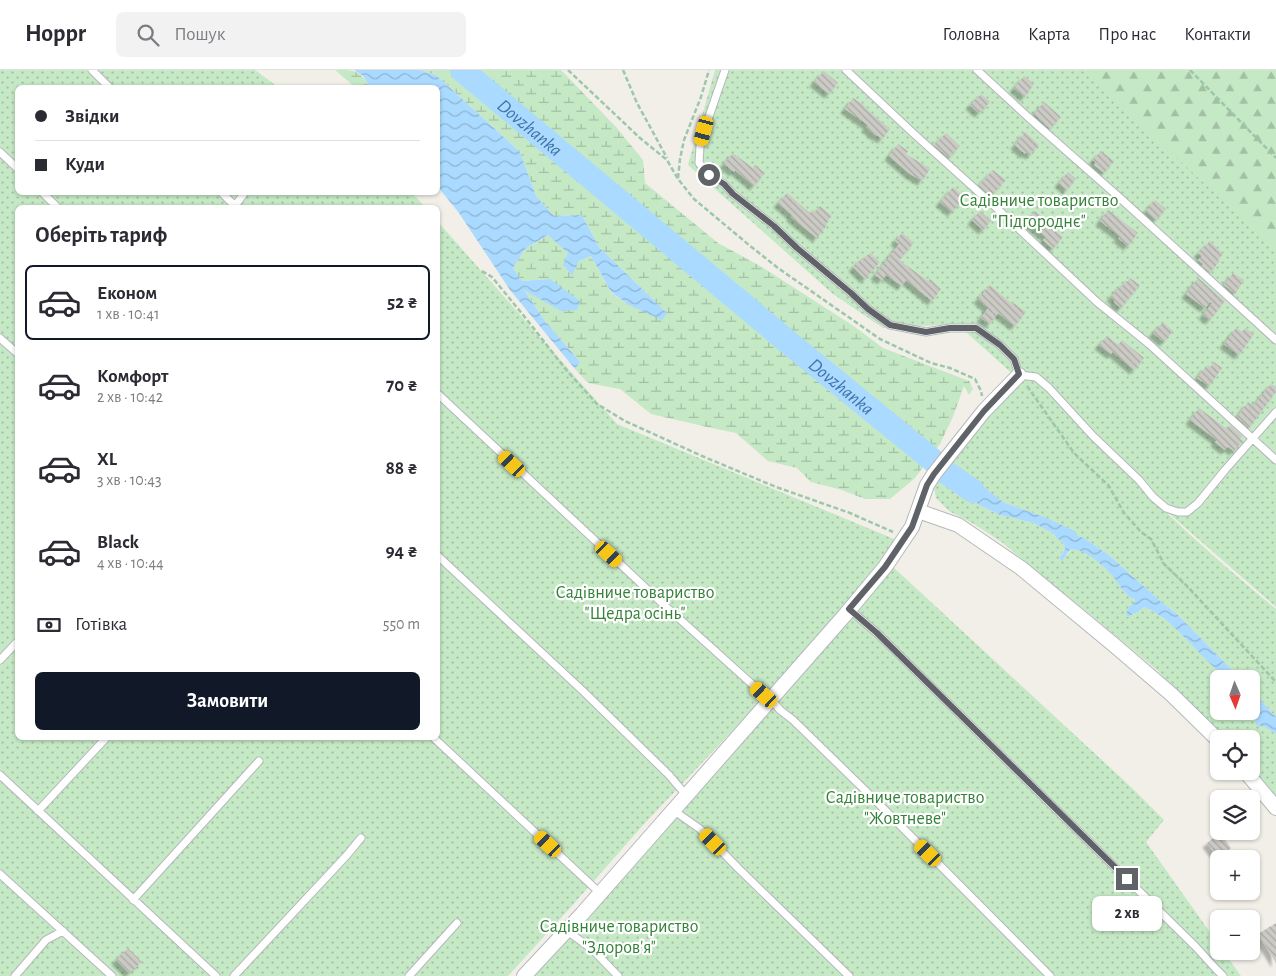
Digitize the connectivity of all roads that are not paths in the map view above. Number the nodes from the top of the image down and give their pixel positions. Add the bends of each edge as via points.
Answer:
1 (92, 70) edge
2 (725, 70) edge
3 (846, 70) edge
4 (977, 70) edge
5 (107, 85) edge
6 (0, 152) edge
7 (15, 166) edge
8 (45, 195) edge
9 (224, 195) edge
10 (55, 205) edge
11 (234, 205) edge
12 (0, 338) edge
13 (1276, 340) edge
14 (15, 351) edge
15 (1019, 374) junction
16 (440, 396) edge
17 (1276, 412) edge
18 (1252, 438) junction
19 (1276, 460) edge
20 (918, 511) junction
21 (440, 558) edge
22 (849, 609) junction
23 (15, 644) edge
24 (0, 660) edge
25 (770, 699) junction
26 (1210, 732) edge
27 (104, 740) edge
28 (436, 740) edge
29 (259, 761) dead end
30 (0, 775) edge
31 (1253, 780) edge
32 (686, 795) junction
33 (1276, 808) edge
34 (674, 810) junction
35 (38, 811) junction
36 (361, 838) dead end
37 (0, 874) edge
38 (600, 893) junction
39 (133, 900) junction
40 (457, 924) dead end
41 (566, 930) junction
42 (64, 931) junction
43 (1216, 970) junction
44 (15, 976) edge
45 (112, 976) edge
46 (216, 976) edge
47 (234, 976) edge
48 (409, 976) edge
49 (524, 976) edge
50 (618, 976) edge
51 (849, 976) edge
52 (1050, 976) edge
53 (1208, 976) edge
54 (1223, 976) edge

1 - 5 lane
2 - 15 lane via 700,146 699,163 709,175 724,184 890,325 926,332 976,328 1014,359
3 - 18 lane via 1097,302 1149,344
4 - 13 lane
6 - 7 lane
8 - 10 lane
9 - 11 lane
12 - 14 lane
15 - 18 lane via 1036,377 1049,388 1154,497 1166,508 1178,512 1187,512 1198,503
15 - 20 street via 984,411 934,474
16 - 25 lane
17 - 18 lane
18 - 19 lane
20 - 22 street via 912,527 885,567
20 - 26 street via 958,525 1021,568 1164,688
21 - 32 lane via 584,692
22 - 25 street
22 - 43 lane via 993,746
23 - 24 lane
25 - 32 street
25 - 52 lane
27 - 35 lane
28 - 38 lane
29 - 39 lane
30 - 35 lane
31 - 33 street
32 - 34 street
34 - 38 street
34 - 51 lane via 700,829
35 - 39 lane
36 - 47 lane
37 - 42 lane
38 - 41 street
39 - 46 lane
40 - 48 lane
41 - 49 street
41 - 50 lane
42 - 44 lane via 46,940
42 - 45 lane
43 - 53 lane
43 - 54 lane

